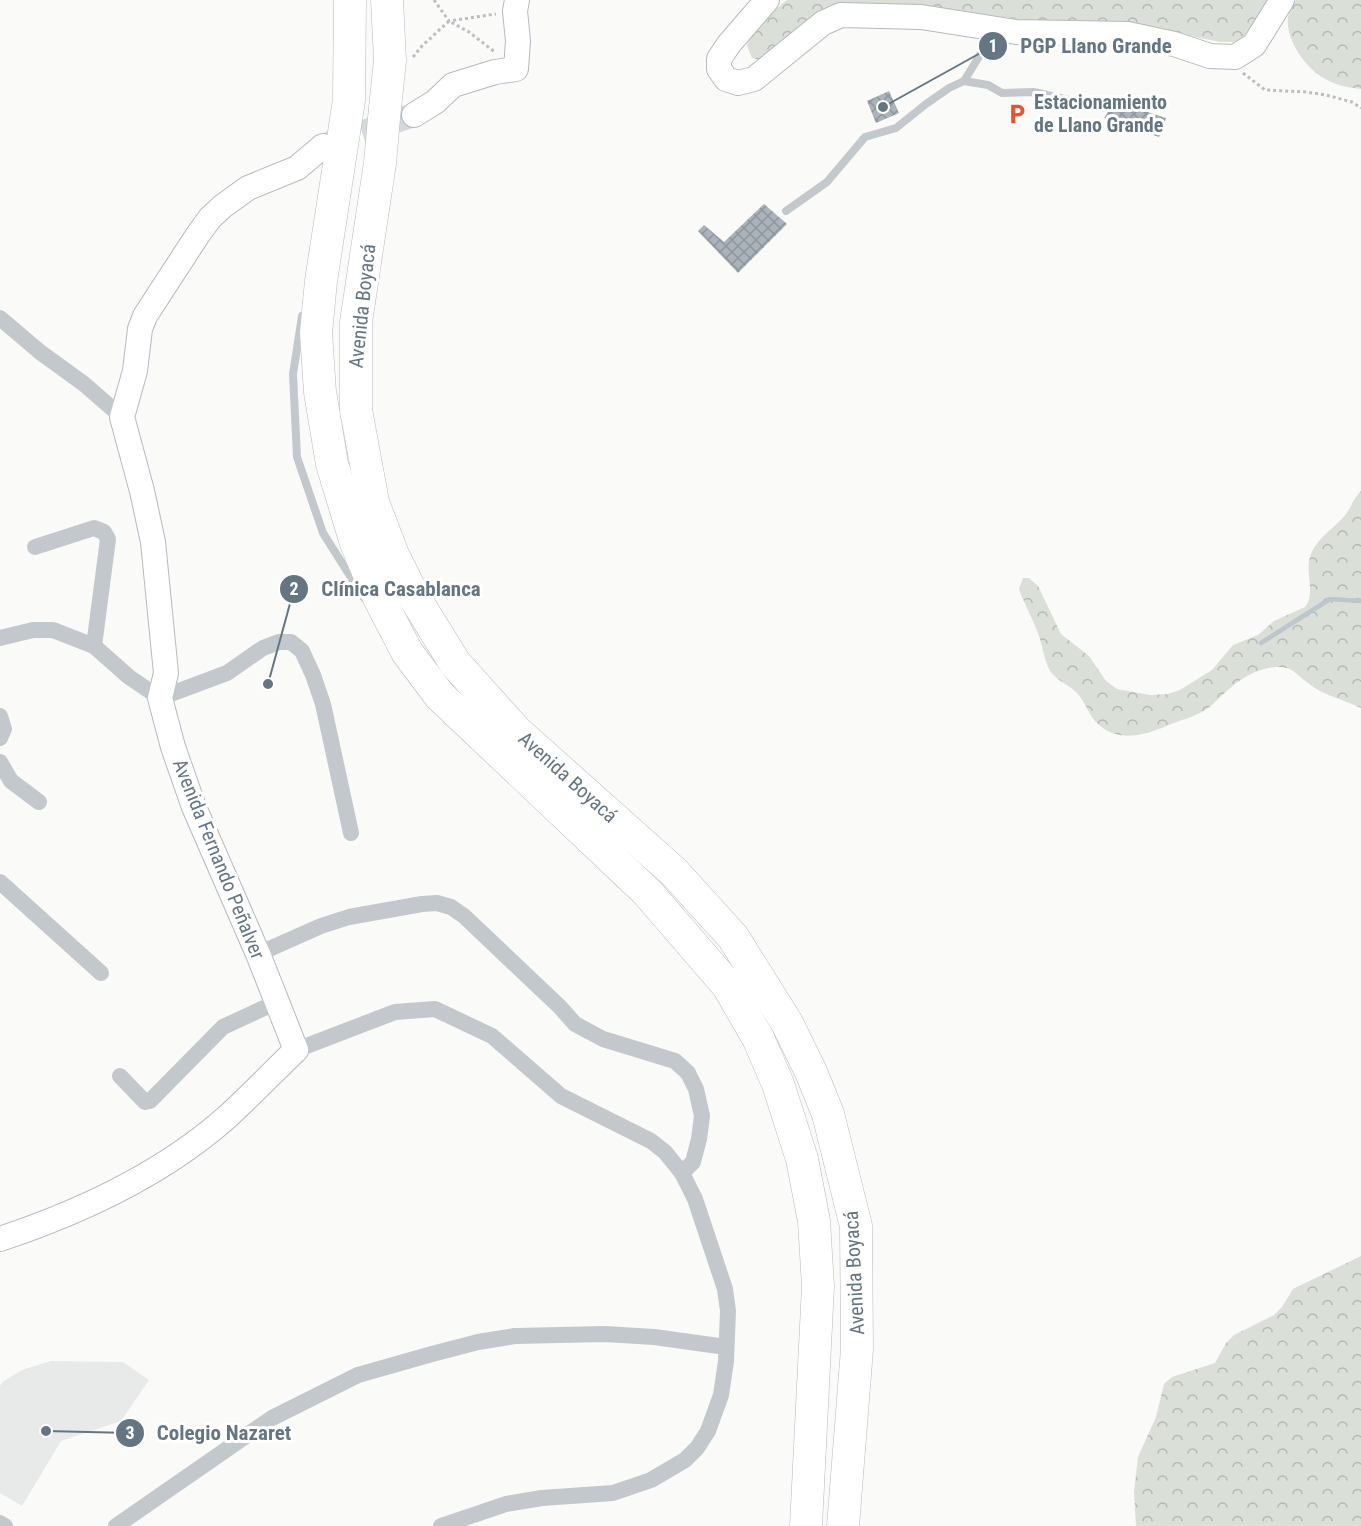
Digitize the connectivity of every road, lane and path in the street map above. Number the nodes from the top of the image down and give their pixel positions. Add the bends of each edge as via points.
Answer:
1 (350, 0) edge
2 (387, 0) edge
3 (434, 0) edge
4 (766, 0) edge
5 (1282, 0) edge
6 (516, 6) edge
7 (450, 21) junction
8 (1002, 29) junction
9 (1235, 57) junction
10 (516, 69) junction
11 (964, 81) junction
12 (1104, 108) dead end
13 (1361, 108) edge
14 (414, 115) tunnel mouth
15 (323, 146) tunnel mouth
16 (786, 212) dead end
17 (324, 263) junction
18 (311, 293) dead end
19 (307, 303) dead end
20 (0, 318) edge
21 (122, 417) junction
22 (35, 547) dead end
23 (367, 602) dead end
24 (379, 618) dead end
25 (0, 638) edge
26 (94, 646) junction
27 (407, 652) junction
28 (160, 698) junction
29 (0, 716) edge
30 (0, 738) edge
31 (0, 762) edge
32 (39, 802) dead end
33 (351, 833) dead end
34 (0, 882) edge
35 (258, 954) junction
36 (101, 974) dead end
37 (277, 1002) junction
38 (296, 1050) junction
39 (120, 1076) dead end
40 (682, 1173) junction
41 (0, 1239) edge
42 (726, 1347) junction
43 (0, 1523) edge
44 (5, 1526) edge
45 (116, 1526) edge
46 (441, 1526) edge
47 (806, 1526) edge
48 (843, 1526) edge

1 - 17 highway, Avenida Boyacá via 349,100
2 - 48 highway, Avenida Boyacá via 390,60 386,106 356,322 356,410 373,502 403,575 455,663 516,731 674,873 733,937 787,1023 812,1072 828,1114 856,1226 857,1348
3 - 7 path
4 - 8 main road via 719,59 719,69 726,79 738,83 754,78 824,23 841,15 921,17
5 - 9 main road via 1254,45
6 - 7 path
6 - 10 main road
7 - 10 path
8 - 9 main road via 1128,34 1210,56
8 - 11 lane via 988,42
9 - 13 path via 1235,69 1265,90 1326,95
10 - 14 main road via 453,84
11 - 12 lane via 988,85 1002,93 1034,92
11 - 16 lane via 896,128 865,137 827,182
15 - 21 main road via 297,168 235,195 210,218 145,316
17 - 18 lane
17 - 27 highway, Avenida Boyacá via 316,333 320,392 332,464 356,543
19 - 23 lane via 293,374 297,457 323,533
20 - 21 street
21 - 28 main road, Avenida Fernando Peñalver via 153,542 166,673
22 - 26 street via 94,528 104,532 108,539
24 - 27 lane
25 - 26 street via 53,630
26 - 28 street
27 - 47 highway, Avenida Boyacá via 440,696 647,892 729,986 758,1038 802,1158 814,1221 818,1286
28 - 33 street via 227,672 264,648 291,642 302,651 323,704
28 - 35 main road, Avenida Fernando Peñalver via 194,807
29 - 30 street via 4,729
31 - 32 street via 11,781
34 - 36 street
35 - 37 main road, Avenida Fernando Peñalver
35 - 40 street via 342,919 422,904 451,907 575,1024 603,1039 675,1061 688,1072 702,1116 693,1162
37 - 38 main road, Avenida Fernando Peñalver
37 - 39 street via 223,1027 150,1101 145,1102
38 - 40 street via 395,1012 435,1009 492,1036 561,1096 651,1141
38 - 41 main road via 226,1117 157,1168 57,1219
40 - 42 street via 695,1199 725,1289
42 - 45 street via 605,1334 527,1336 478,1342 358,1375 272,1418
42 - 46 street via 721,1395 708,1431 697,1448 669,1471 613,1493 506,1504
43 - 44 street

